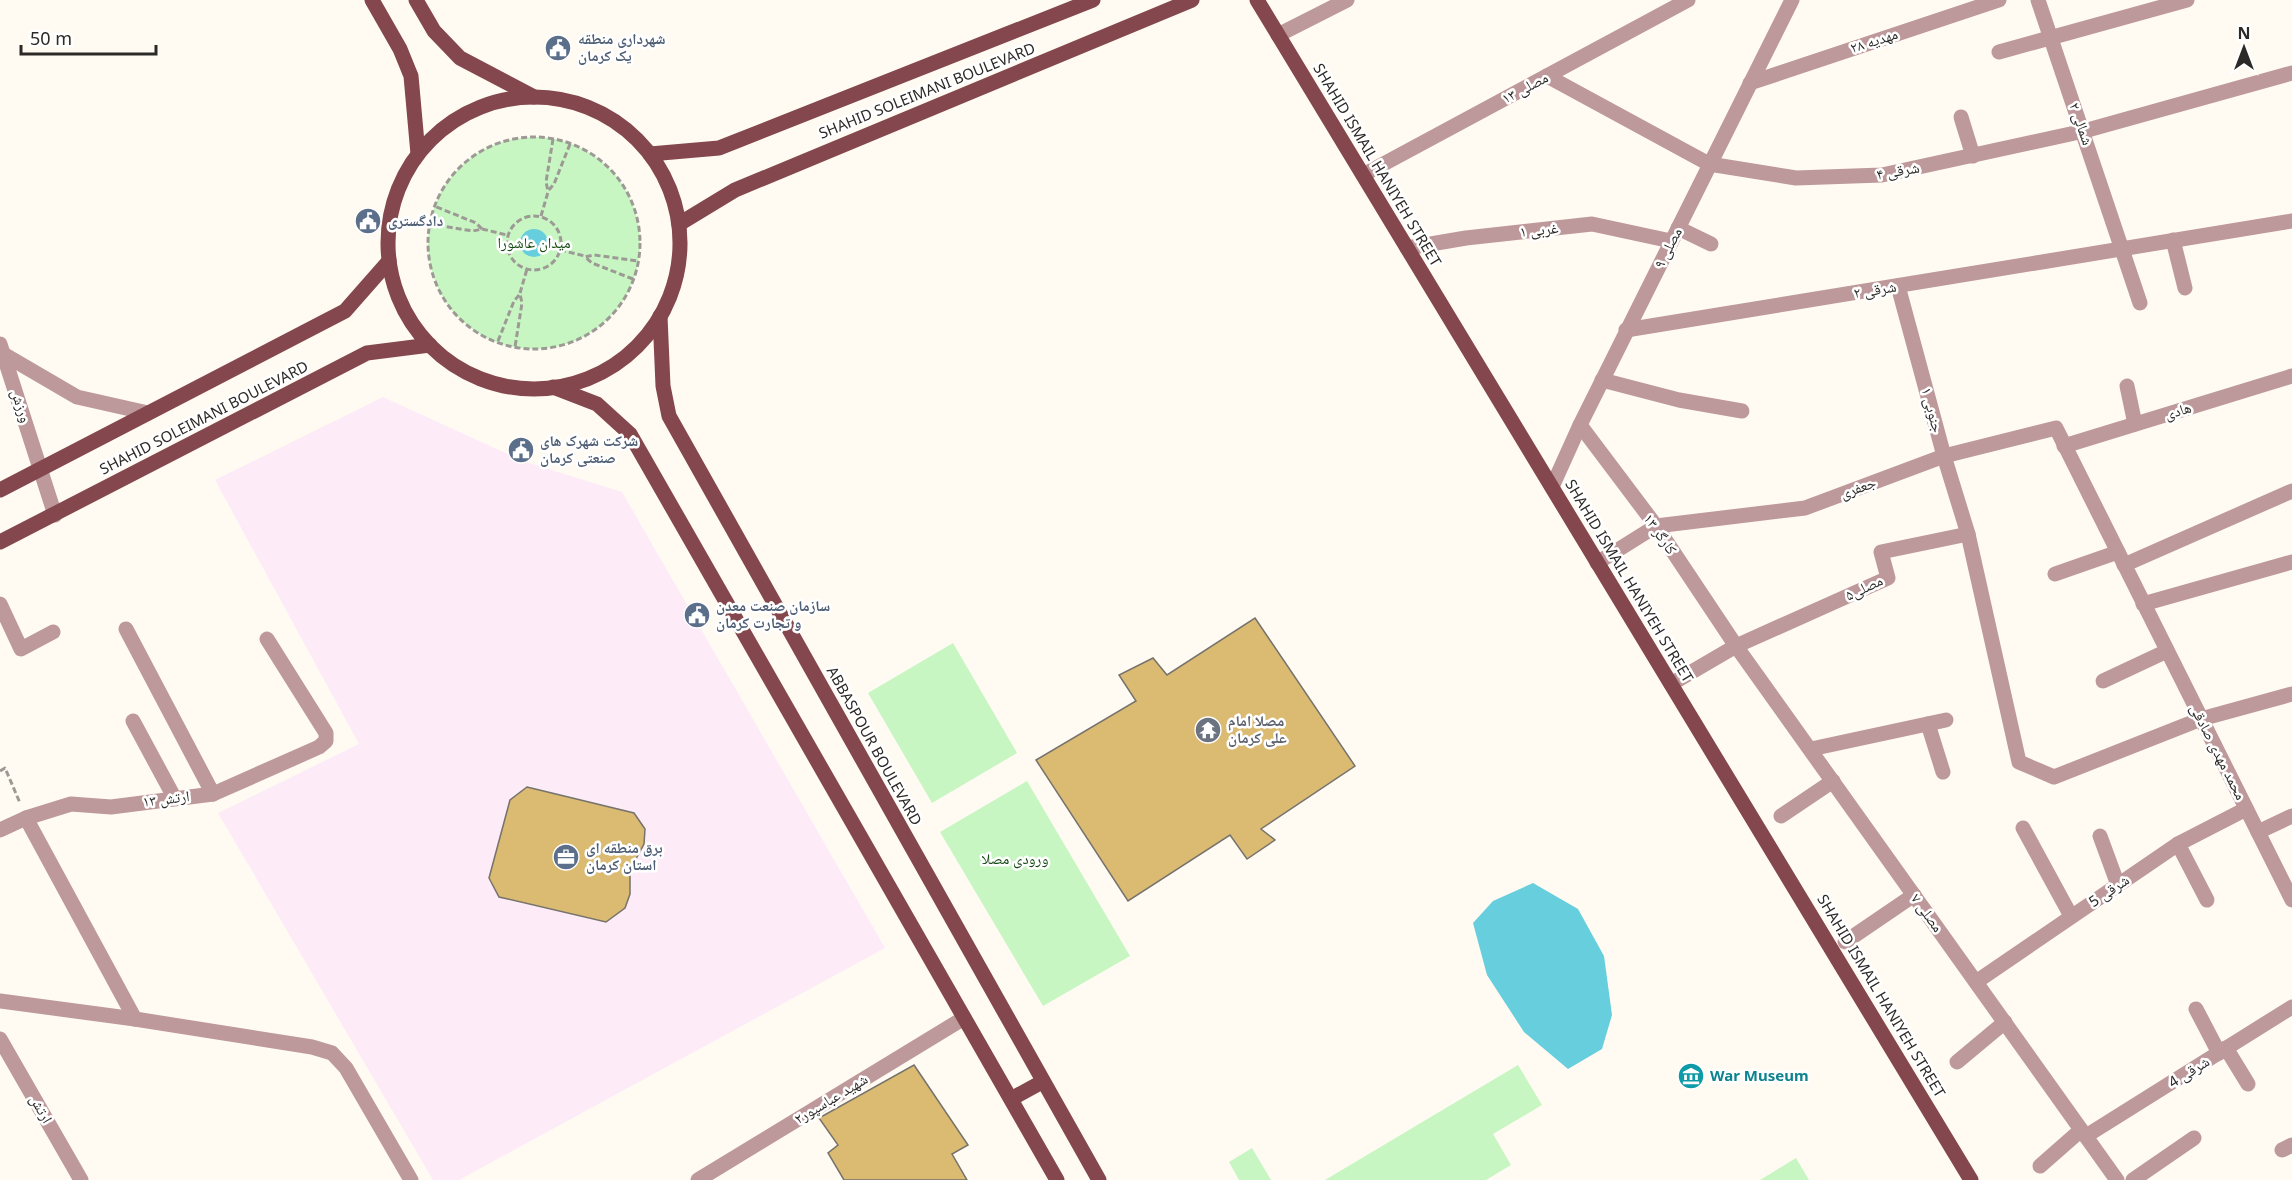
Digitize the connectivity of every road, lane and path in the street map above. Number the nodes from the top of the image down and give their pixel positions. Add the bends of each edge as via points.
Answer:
1 (372, 0) edge
2 (416, 0) edge
3 (1093, 0) edge
4 (1192, 0) edge
5 (1257, 0) edge
6 (1347, 0) edge
7 (1688, 0) edge
8 (1999, 0) edge
9 (2038, 0) edge
10 (2187, 0) edge
11 (1787, 3) edge
12 (1278, 35) junction
13 (2051, 36) junction
14 (1999, 52) dead end
15 (2292, 73) edge
16 (1547, 76) junction
17 (1750, 83) junction
18 (534, 97) junction
19 (1961, 117) dead end
20 (2084, 131) junction
21 (553, 139) junction
22 (571, 144) junction
23 (418, 153) junction
24 (650, 154) junction
25 (1973, 156) junction
26 (1709, 164) junction
27 (1363, 175) junction
28 (548, 191) junction
29 (434, 206) junction
30 (541, 216) junction
31 (2292, 221) edge
32 (429, 224) junction
33 (679, 224) junction
34 (482, 229) junction
35 (507, 235) junction
36 (1674, 235) junction
37 (2173, 240) junction
38 (1711, 244) dead end
39 (1407, 248) junction
40 (2124, 249) junction
41 (560, 250) junction
42 (585, 256) junction
43 (389, 261) junction
44 (638, 261) junction
45 (527, 269) junction
46 (633, 279) junction
47 (1898, 286) junction
48 (2185, 288) dead end
49 (520, 294) junction
50 (2140, 303) dead end
51 (660, 316) junction
52 (1626, 330) junction
53 (497, 342) junction
54 (430, 345) junction
55 (515, 346) junction
56 (2, 352) edge
57 (2292, 376) edge
58 (1602, 380) junction
59 (2127, 386) dead end
60 (553, 387) junction
61 (1742, 411) dead end
62 (148, 413) junction
63 (2135, 424) junction
64 (1580, 425) junction
65 (2056, 428) joint
66 (2064, 446) junction
67 (1944, 456) junction
68 (41, 469) junction
69 (1552, 487) junction
70 (0, 490) edge
71 (2292, 491) edge
72 (55, 515) junction
73 (1656, 526) junction
74 (1968, 534) junction
75 (0, 542) edge
76 (2121, 558) junction
77 (2292, 562) edge
78 (1597, 563) junction
79 (2055, 574) dead end
80 (0, 604) edge
81 (2144, 604) junction
82 (126, 628) dead end
83 (53, 632) dead end
84 (267, 639) dead end
85 (1736, 646) junction
86 (2167, 651) junction
87 (2103, 681) dead end
88 (1671, 684) junction
89 (2292, 694) edge
90 (2201, 718) junction
91 (1946, 720) dead end
92 (133, 722) dead end
93 (1928, 724) junction
94 (1811, 750) junction
95 (0, 771) edge
96 (1943, 772) dead end
97 (1833, 781) junction
98 (213, 794) junction
99 (174, 797) junction
100 (2246, 809) junction
101 (1781, 816) dead end
102 (2292, 816) edge
103 (26, 818) junction
104 (2023, 828) dead end
105 (0, 830) edge
106 (2258, 832) junction
107 (2100, 836) dead end
108 (2178, 844) junction
109 (2118, 885) junction
110 (1914, 895) junction
111 (2206, 900) dead end
112 (2292, 900) edge
113 (2071, 916) junction
114 (1845, 942) dead end
115 (1976, 982) junction
116 (0, 1002) edge
117 (2292, 1007) edge
118 (2196, 1009) dead end
119 (964, 1018) junction
120 (135, 1019) junction
121 (2005, 1022) junction
122 (0, 1039) edge
123 (2223, 1051) junction
124 (1957, 1062) dead end
125 (1042, 1082) junction
126 (2248, 1084) dead end
127 (1011, 1099) junction
128 (2084, 1133) junction
129 (2194, 1138) dead end
130 (2040, 1166) dead end
131 (81, 1180) edge
132 (411, 1180) edge
133 (698, 1180) edge
134 (1058, 1180) edge
135 (1099, 1180) edge
136 (1971, 1180) edge
137 (2117, 1180) edge
138 (2133, 1180) edge

1 - 23 main road via 411,76
2 - 18 main road via 434,31 459,58
3 - 24 main road, SHAHID SOLEIMANI BOULEVARD via 719,148
4 - 33 main road, SHAHID SOLEIMANI BOULEVARD via 735,190
5 - 12 main road, SHAHID ISMAIL HANIYEH STREET
6 - 12 street
7 - 16 street, مصلی ۱۳
8 - 17 street, مهدیه ۲۸
9 - 13 street, ۲ شمالی
10 - 13 street
11 - 17 street, مصلی ۹
12 - 27 main road, SHAHID ISMAIL HANIYEH STREET
13 - 14 street
13 - 20 street, ۲ شمالی
15 - 20 street, ۴ شرقی
16 - 26 street, ۴ شرقی
16 - 27 street, مصلی ۱۳
17 - 26 street, مصلی ۹
18 - 23 main road via 496,102 470,112 445,127
18 - 24 main road via 572,102 599,112 623,127
19 - 25 street
20 - 25 street, ۴ شرقی
20 - 40 street, ۲ شمالی
21 - 22 path
21 - 28 path
21 - 29 path via 516,139 481,151 453,174
22 - 28 path
22 - 44 path via 602,162 626,190 638,225
23 - 43 main road via 393,204 387,242
24 - 33 main road via 669,187
25 - 26 street, ۴ شرقی via 1871,176 1796,178
26 - 36 street, مصلی ۹
27 - 39 main road, SHAHID ISMAIL HANIYEH STREET
28 - 30 path
29 - 32 path
29 - 34 path
30 - 35 path via 517,221
30 - 41 path via 560,233
31 - 37 street, ۲ شرقی
32 - 34 path
32 - 53 path via 429,261 442,295 465,323
33 - 51 main road via 679,262
34 - 35 path
35 - 45 path via 508,252
36 - 38 street, ۱ غربی
36 - 39 street, ۱ غربی via 1592,224
36 - 52 street, مصلی ۹
37 - 40 street, ۲ شرقی
37 - 48 street
39 - 69 main road, SHAHID ISMAIL HANIYEH STREET
40 - 47 street, ۲ شرقی
40 - 50 street, ۲ شمالی
41 - 42 path
41 - 45 path via 551,264
42 - 44 path
42 - 46 path
43 - 54 main road via 399,298 417,331
43 - 62 main road, SHAHID SOLEIMANI BOULEVARD via 345,311
44 - 46 path
45 - 49 path
46 - 55 path via 615,311 587,334 552,346
47 - 52 street, ۲ شرقی
47 - 67 street, ۱ جنوبی
49 - 53 path
49 - 55 path
51 - 60 main road via 623,358 590,377
51 - 125 main road, ABBASPOUR BOULEVARD via 663,386 669,416
52 - 58 street, مصلی ۹
53 - 55 path
54 - 60 main road via 477,377 514,387
54 - 72 main road, SHAHID SOLEIMANI BOULEVARD via 367,353
56 - 62 street via 77,397
56 - 68 street, ورزش
57 - 63 street, هادی
58 - 61 street
58 - 64 street, مصلی ۹
59 - 63 street
60 - 119 main road via 597,404 630,434
62 - 68 main road, SHAHID SOLEIMANI BOULEVARD
63 - 66 street, هادی
64 - 69 street, مصلی ۹
64 - 73 street, کارگر ۱۳
65 - 66 street, محمد مهدی صادقی
65 - 67 street, جعفری
66 - 76 street, محمد مهدی صادقی
67 - 73 street, جعفری via 1805,508
67 - 74 street, ۱ جنوبی
68 - 70 main road, SHAHID SOLEIMANI BOULEVARD
68 - 72 street, ورزش
69 - 78 main road, SHAHID ISMAIL HANIYEH STREET
71 - 76 street
72 - 75 main road, SHAHID SOLEIMANI BOULEVARD
73 - 78 street
73 - 85 street, کارگر ۱۳
74 - 85 street, مصلی۵ via 1881,552 1888,578
74 - 90 street, ۱ جنوبی via 2019,762 2054,777
76 - 79 street
76 - 81 street, محمد مهدی صادقی
77 - 81 street
78 - 88 main road, SHAHID ISMAIL HANIYEH STREET
80 - 83 street via 21,648
81 - 86 street, محمد مهدی صادقی
82 - 98 street
84 - 98 street, ارتش ۱۳ via 326,733 326,741
85 - 88 street
85 - 94 street, مصلی ۷
86 - 87 street
86 - 90 street, محمد مهدی صادقی
88 - 136 main road, SHAHID ISMAIL HANIYEH STREET
89 - 90 street
90 - 100 street, محمد مهدی صادقی
91 - 93 street
92 - 99 street
93 - 94 street
93 - 96 street
94 - 97 street, مصلی ۷
95 - 103 path via 5,768
97 - 101 street
97 - 110 street, مصلی ۷
98 - 99 street, ارتش ۱۳
99 - 103 street, ارتش ۱۳ via 111,807 70,804
100 - 106 street, محمد مهدی صادقی
100 - 108 street, شرقی 5
102 - 106 street
103 - 105 street, ارتش ۱۳
103 - 120 street
104 - 113 street
106 - 112 street, محمد مهدی صادقی
107 - 109 street
108 - 109 street, شرقی 5
108 - 111 street
109 - 113 street, شرقی 5
110 - 114 street
110 - 115 street, مصلی ۷
113 - 115 street, شرقی 5
115 - 121 street, مصلی ۷
116 - 120 street
117 - 123 street, شرقی 4
118 - 123 street
119 - 127 main road
119 - 133 street, شهید عباسپور۲
120 - 132 street via 332,1053 346,1068
121 - 124 street
121 - 128 street, مصلی ۷
122 - 131 street, ارتش
123 - 126 street
123 - 128 street, شرقی 4
125 - 127 main road
125 - 135 main road, ABBASPOUR BOULEVARD
127 - 134 main road
128 - 130 street, شرقی 4
128 - 137 street, مصلی ۷
129 - 138 street

